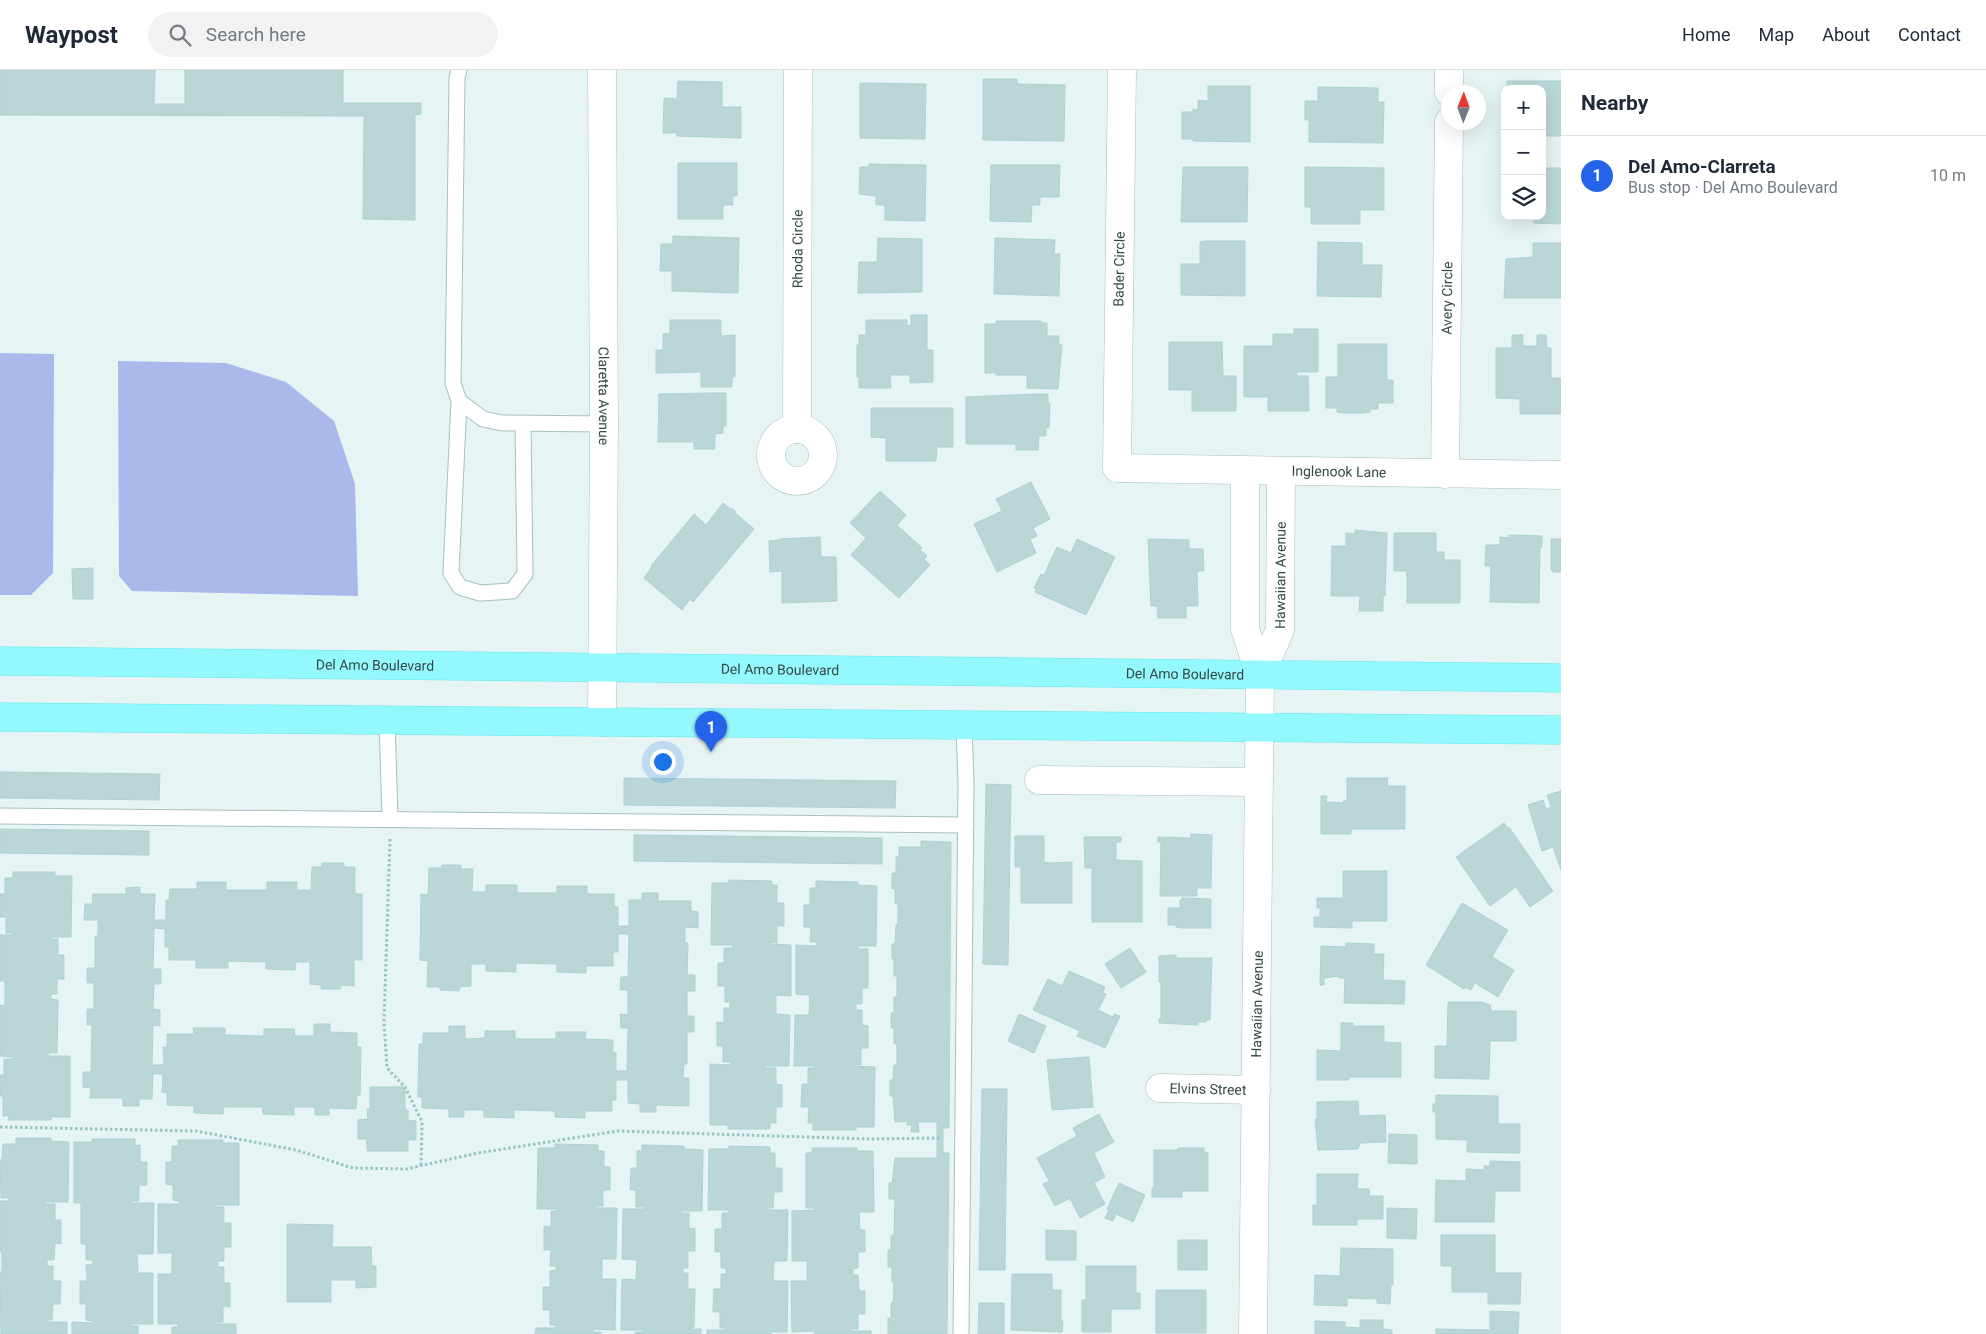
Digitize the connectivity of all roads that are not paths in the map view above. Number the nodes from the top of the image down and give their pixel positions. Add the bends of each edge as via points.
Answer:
1 (459, 70) edge
2 (602, 70) edge
3 (798, 70) edge
4 (1122, 70) edge
5 (1450, 70) edge
6 (1449, 85) edge
7 (1449, 130) edge
8 (460, 402) junction
9 (523, 423) junction
10 (604, 424) junction
11 (797, 429) dead end
12 (1117, 468) joint
13 (1245, 471) junction
14 (1281, 471) junction
15 (1444, 474) junction
16 (1561, 476) edge
17 (0, 661) edge
18 (601, 667) junction
19 (1260, 675) junction
20 (1561, 678) edge
21 (0, 717) edge
22 (387, 720) junction
23 (602, 722) junction
24 (964, 725) junction
25 (1259, 728) junction
26 (1561, 730) edge
27 (1039, 780) dead end
28 (1259, 782) junction
29 (0, 816) edge
30 (390, 819) junction
31 (966, 825) junction
32 (1160, 1088) dead end
33 (1256, 1090) junction
34 (962, 1334) edge
35 (1253, 1334) edge

1 - 8 lane via 453,383
2 - 10 street, Claretta Avenue
3 - 11 street, Rhoda Circle
4 - 12 street, Bader Circle
5 - 6 street
7 - 15 street, Avery Circle
8 - 9 lane via 484,419
8 - 9 lane via 451,573 460,587 480,593 512,591 525,574
9 - 10 lane
10 - 18 street, Claretta Avenue
12 - 13 street, Inglenook Lane
13 - 14 street, Inglenook Lane
13 - 19 street, Hawaiian Avenue via 1245,629
14 - 15 street, Inglenook Lane
14 - 19 street, Hawaiian Avenue via 1280,630
15 - 16 street, Inglenook Lane
17 - 18 main road, Del Amo Boulevard
18 - 19 main road, Del Amo Boulevard
18 - 23 street, Claretta Avenue
19 - 20 main road, Del Amo Boulevard
19 - 25 street, Hawaiian Avenue
21 - 22 main road
22 - 23 main road
22 - 30 lane
23 - 24 main road
24 - 25 main road
24 - 31 lane
25 - 26 main road
25 - 28 street, Hawaiian Avenue
27 - 28 street
28 - 33 street, Hawaiian Avenue
29 - 30 lane
30 - 31 lane
31 - 34 lane
32 - 33 street, Elvins Street
33 - 35 street, Hawaiian Avenue

